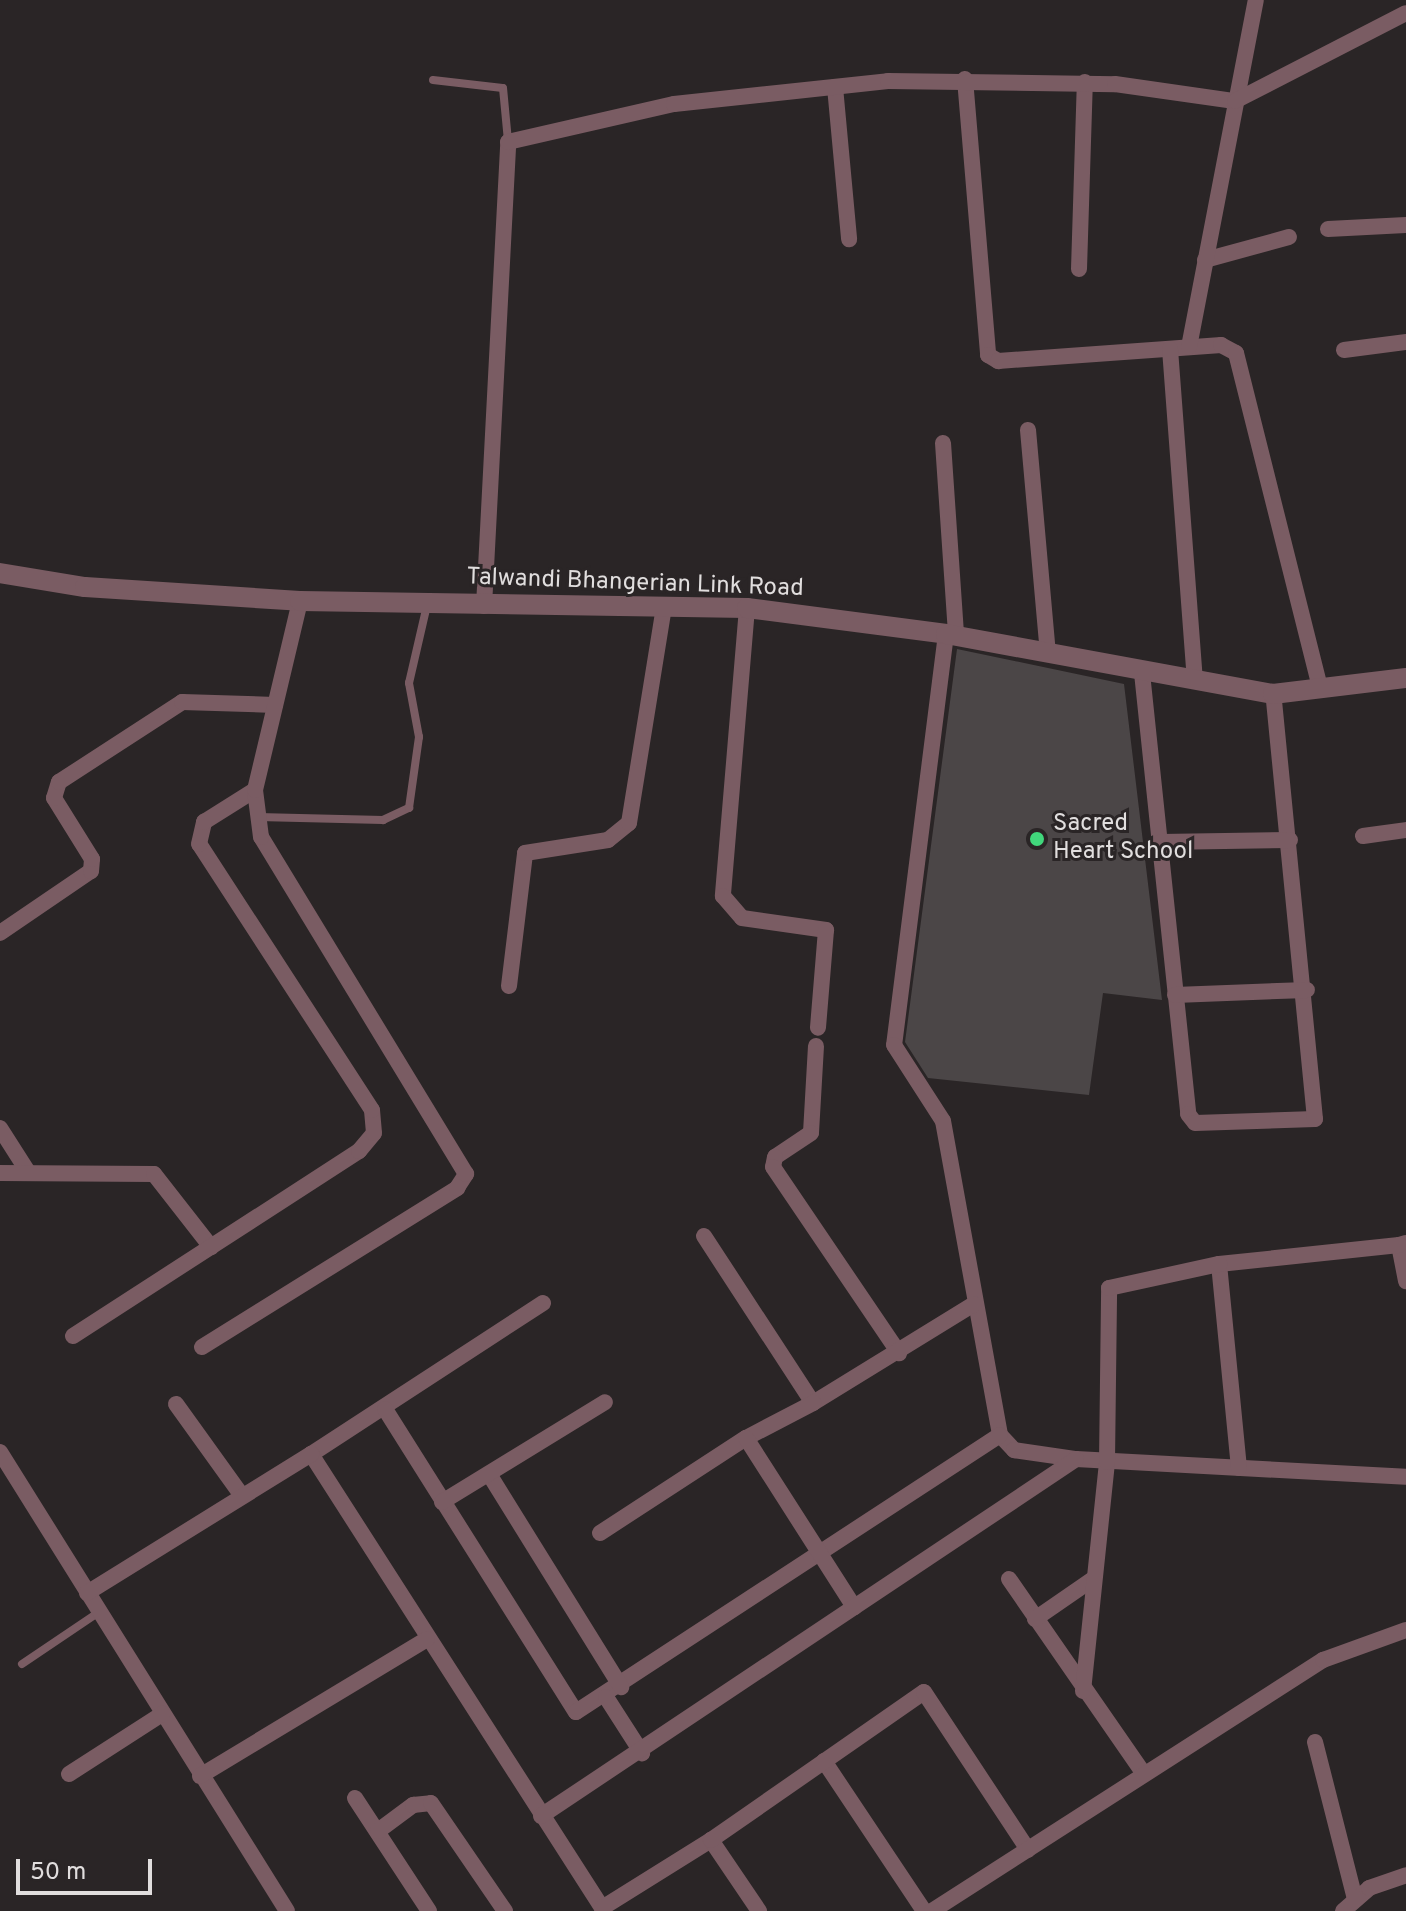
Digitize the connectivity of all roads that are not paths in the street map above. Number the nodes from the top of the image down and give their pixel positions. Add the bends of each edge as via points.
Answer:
1 (1256, 0) edge
2 (1406, 13) edge
3 (965, 79) junction
4 (433, 80) dead end
5 (1085, 82) junction
6 (835, 87) junction
7 (1235, 101) junction
8 (508, 142) junction
9 (1406, 225) edge
10 (1328, 229) dead end
11 (1289, 237) dead end
12 (849, 239) dead end
13 (1205, 260) junction
14 (1079, 269) dead end
15 (1406, 342) edge
16 (1189, 347) junction
17 (1170, 349) junction
18 (1344, 350) dead end
19 (1028, 430) dead end
20 (943, 443) dead end
21 (0, 573) edge
22 (300, 601) junction
23 (427, 604) junction
24 (484, 606) junction
25 (664, 608) junction
26 (747, 608) junction
27 (951, 635) junction
28 (1048, 654) junction
29 (1142, 673) junction
30 (1406, 678) edge
31 (1195, 680) junction
32 (1320, 688) junction
33 (1273, 694) junction
34 (275, 705) junction
35 (255, 790) junction
36 (257, 817) junction
37 (1406, 830) edge
38 (1363, 836) dead end
39 (1290, 840) junction
40 (1161, 842) junction
41 (0, 933) edge
42 (509, 986) dead end
43 (1307, 990) junction
44 (1175, 995) junction
45 (818, 1028) dead end
46 (816, 1046) dead end
47 (0, 1128) edge
48 (28, 1172) junction
49 (0, 1173) edge
50 (704, 1236) dead end
51 (1402, 1244) edge
52 (211, 1247) junction
53 (1219, 1264) junction
54 (1406, 1281) edge
55 (543, 1303) dead end
56 (974, 1304) junction
57 (73, 1336) dead end
58 (202, 1347) dead end
59 (899, 1353) junction
60 (605, 1402) dead end
61 (813, 1403) junction
62 (176, 1404) dead end
63 (385, 1409) junction
64 (1000, 1435) junction
65 (746, 1438) junction
66 (0, 1452) edge
67 (311, 1454) junction
68 (1076, 1459) junction
69 (1107, 1462) junction
70 (1239, 1468) junction
71 (489, 1474) junction
72 (1406, 1477) edge
73 (242, 1496) junction
74 (442, 1502) junction
75 (600, 1533) dead end
76 (817, 1551) junction
77 (1009, 1579) dead end
78 (1093, 1579) junction
79 (87, 1593) junction
80 (854, 1607) junction
81 (99, 1612) junction
82 (1035, 1619) junction
83 (1406, 1630) edge
84 (427, 1639) junction
85 (22, 1664) dead end
86 (621, 1687) junction
87 (1083, 1691) junction
88 (606, 1697) junction
89 (162, 1714) junction
90 (1315, 1742) dead end
91 (642, 1753) junction
92 (824, 1761) junction
93 (69, 1774) dead end
94 (1144, 1774) junction
95 (200, 1776) junction
96 (355, 1798) dead end
97 (541, 1816) junction
98 (378, 1831) junction
99 (711, 1840) junction
100 (1028, 1850) junction
101 (1406, 1875) edge
102 (1349, 1905) edge
103 (952, 1906) edge
104 (603, 1910) edge
105 (287, 1911) edge
106 (429, 1911) edge
107 (505, 1911) edge
108 (759, 1911) edge
109 (924, 1911) edge
110 (932, 1911) edge

1 - 7 street
2 - 7 street
3 - 5 street
3 - 6 street
3 - 17 street via 988,355 998,361
4 - 8 lane via 503,88
5 - 7 street
5 - 14 street
6 - 8 street via 674,104
6 - 12 street
7 - 13 street
8 - 24 street
9 - 10 street
11 - 13 street
13 - 16 street
15 - 18 street
16 - 17 street
16 - 32 street via 1226,346 1241,360
17 - 31 street
19 - 28 street
20 - 27 street
21 - 22 street, Talwandi Bhangerian Link Road via 85,587
22 - 23 street, Talwandi Bhangerian Link Road
22 - 34 street
23 - 24 street, Talwandi Bhangerian Link Road
23 - 36 lane via 409,683 419,737 409,808 383,820
24 - 25 street, Talwandi Bhangerian Link Road
25 - 26 street, Talwandi Bhangerian Link Road
25 - 42 street via 629,823 608,840 525,853
26 - 27 street, Talwandi Bhangerian Link Road
26 - 45 street via 723,896 742,918 826,930
27 - 28 street, Talwandi Bhangerian Link Road
27 - 56 street via 894,1045 940,1112
28 - 29 street, Talwandi Bhangerian Link Road
29 - 31 street, Talwandi Bhangerian Link Road
29 - 40 street
30 - 32 street, Talwandi Bhangerian Link Road
31 - 33 street, Talwandi Bhangerian Link Road
32 - 33 street, Talwandi Bhangerian Link Road
33 - 39 street
34 - 35 street
34 - 41 street via 182,702 59,782 54,798 92,859 91,871
35 - 36 street
35 - 52 street via 204,822 199,844 375,1123 359,1151
36 - 58 street via 271,861 466,1174 457,1188
37 - 38 street
39 - 40 street
39 - 43 street
40 - 44 street
43 - 44 street
43 - 44 street via 1310,1124 1190,1120
46 - 59 street via 811,1133 775,1157 773,1167
47 - 48 street
48 - 49 street
48 - 52 street via 154,1174
50 - 61 street
51 - 53 street
51 - 54 street
52 - 57 street
53 - 69 street via 1109,1288
53 - 70 street
55 - 63 street
56 - 59 street
56 - 64 street
59 - 61 street
60 - 71 street
61 - 65 street
62 - 73 street
63 - 67 street
63 - 74 street
64 - 68 street via 1014,1450
64 - 76 street
65 - 75 street
65 - 76 street
66 - 79 street
67 - 73 street
67 - 84 street
68 - 69 street
68 - 80 street
69 - 70 street
69 - 78 street
70 - 72 street
71 - 74 street
71 - 86 street
73 - 79 street
74 - 88 street via 569,1708 582,1712
76 - 80 street
76 - 86 street
77 - 82 street
78 - 82 street
78 - 87 street
79 - 81 street
80 - 91 street
81 - 85 lane
81 - 89 street
82 - 87 street
83 - 94 street via 1337,1652
84 - 95 street
84 - 97 street
86 - 88 street
87 - 94 street
88 - 91 street
89 - 93 street
89 - 95 street
90 - 102 street
91 - 97 street
92 - 99 street
92 - 100 street via 924,1692
92 - 109 street
94 - 100 street
95 - 105 street
96 - 98 street
97 - 104 street
98 - 106 street
98 - 107 street via 413,1805 431,1803
99 - 104 street
99 - 108 street
100 - 103 street
101 - 102 street
103 - 110 street

